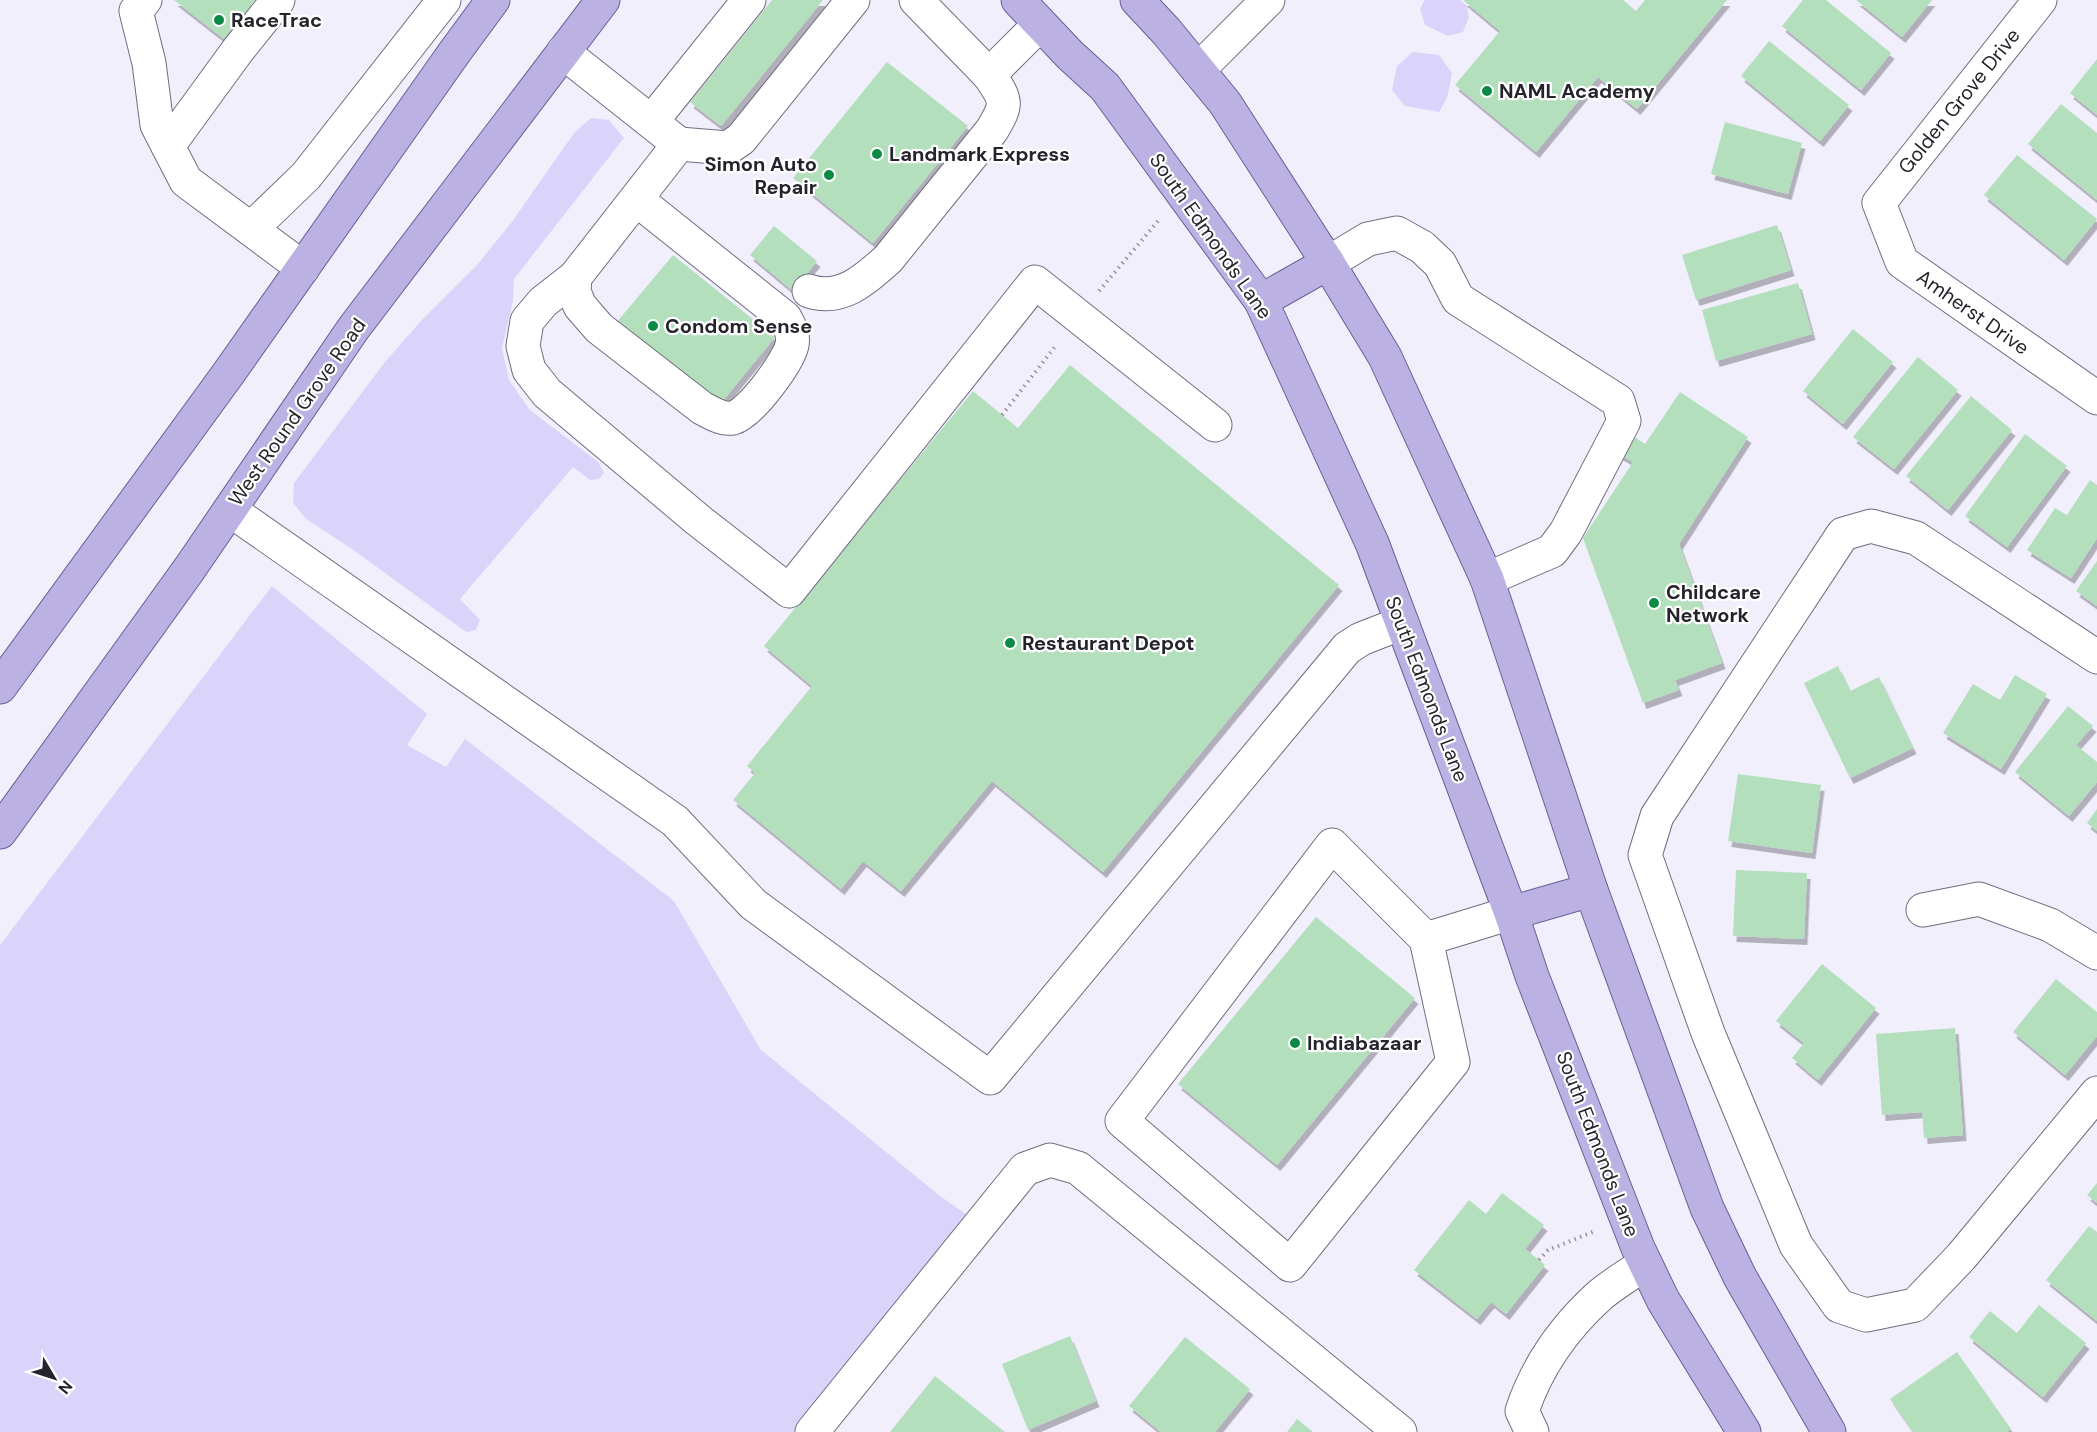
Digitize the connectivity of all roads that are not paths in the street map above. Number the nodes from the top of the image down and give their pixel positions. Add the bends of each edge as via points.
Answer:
1 (145, 0) edge
2 (278, 0) edge
3 (444, 0) edge
4 (493, 0) edge
5 (603, 0) edge
6 (748, 0) edge
7 (853, 0) edge
8 (916, 0) edge
9 (1018, 0) edge
10 (1137, 0) edge
11 (1268, 0) edge
12 (2040, 0) edge
13 (1040, 24) junction
14 (563, 52) junction
15 (1198, 70) junction
16 (989, 75) junction
17 (652, 122) junction
18 (679, 144) junction
19 (168, 146) junction
20 (636, 199) junction
21 (1879, 203) joint
22 (250, 229) junction
23 (1328, 263) junction
24 (303, 268) junction
25 (575, 277) junction
26 (809, 291) dead end
27 (1261, 301) junction
28 (2097, 398) edge
29 (1215, 425) dead end
30 (230, 510) junction
31 (1487, 579) junction
32 (1402, 622) junction
33 (2097, 657) edge
34 (0, 687) edge
35 (0, 832) edge
36 (1591, 890) junction
37 (1923, 910) dead end
38 (1511, 913) junction
39 (1426, 939) junction
40 (2097, 953) edge
41 (2097, 1094) edge
42 (1645, 1264) junction
43 (812, 1432) edge
44 (1400, 1432) edge
45 (1532, 1432) edge
46 (1744, 1432) edge
47 (1829, 1432) edge

1 - 19 street via 136,11 149,63 157,125
2 - 19 street
3 - 22 street via 306,176
4 - 24 main road
5 - 14 main road, West Round Grove Road
6 - 17 street
7 - 18 street via 741,139 728,148
8 - 16 street
9 - 13 main road, South Edmonds Lane
10 - 15 main road
11 - 15 street
12 - 21 street, Golden Grove Drive
13 - 16 street
13 - 27 main road, South Edmonds Lane via 1105,87
14 - 17 street
14 - 30 main road, West Round Grove Road via 353,329
15 - 23 main road via 1225,103
16 - 26 street via 1003,96 1004,111 888,259 853,288 824,294
17 - 18 street
18 - 20 street
19 - 22 street via 186,181
20 - 25 street
20 - 25 street via 785,318 792,332 788,357 756,399 734,417 719,417 702,408 599,328 580,306 574,292
21 - 28 street, Amherst Drive via 1902,262
22 - 24 street
23 - 27 main road
23 - 31 main road via 1385,357
23 - 31 street via 1368,239 1397,233 1422,247 1440,264 1458,299 1618,401 1624,421 1566,532 1552,551
24 - 34 main road
25 - 29 street via 543,302 527,321 523,346 529,370 547,393 789,591 1035,282
27 - 32 main road, South Edmonds Lane via 1372,543
30 - 32 street via 675,821 753,904 990,1078 1347,648
30 - 35 main road, West Round Grove Road
31 - 36 main road
32 - 38 main road, South Edmonds Lane
33 - 41 street via 1916,538 1870,526 1843,534 1658,816 1645,855 1708,1033 1796,1245 1839,1306 1866,1315 1915,1305
36 - 38 main road
36 - 47 main road via 1707,1208 1740,1276
37 - 40 street via 1979,898 2050,925
38 - 39 street
38 - 42 main road, South Edmonds Lane
39 - 39 street via 1332,845 1122,1121 1290,1265 1453,1062
42 - 45 street via 1600,1295 1555,1342 1530,1386 1522,1411
42 - 46 main road, South Edmonds Lane
43 - 44 street via 1025,1169 1050,1160 1078,1168

